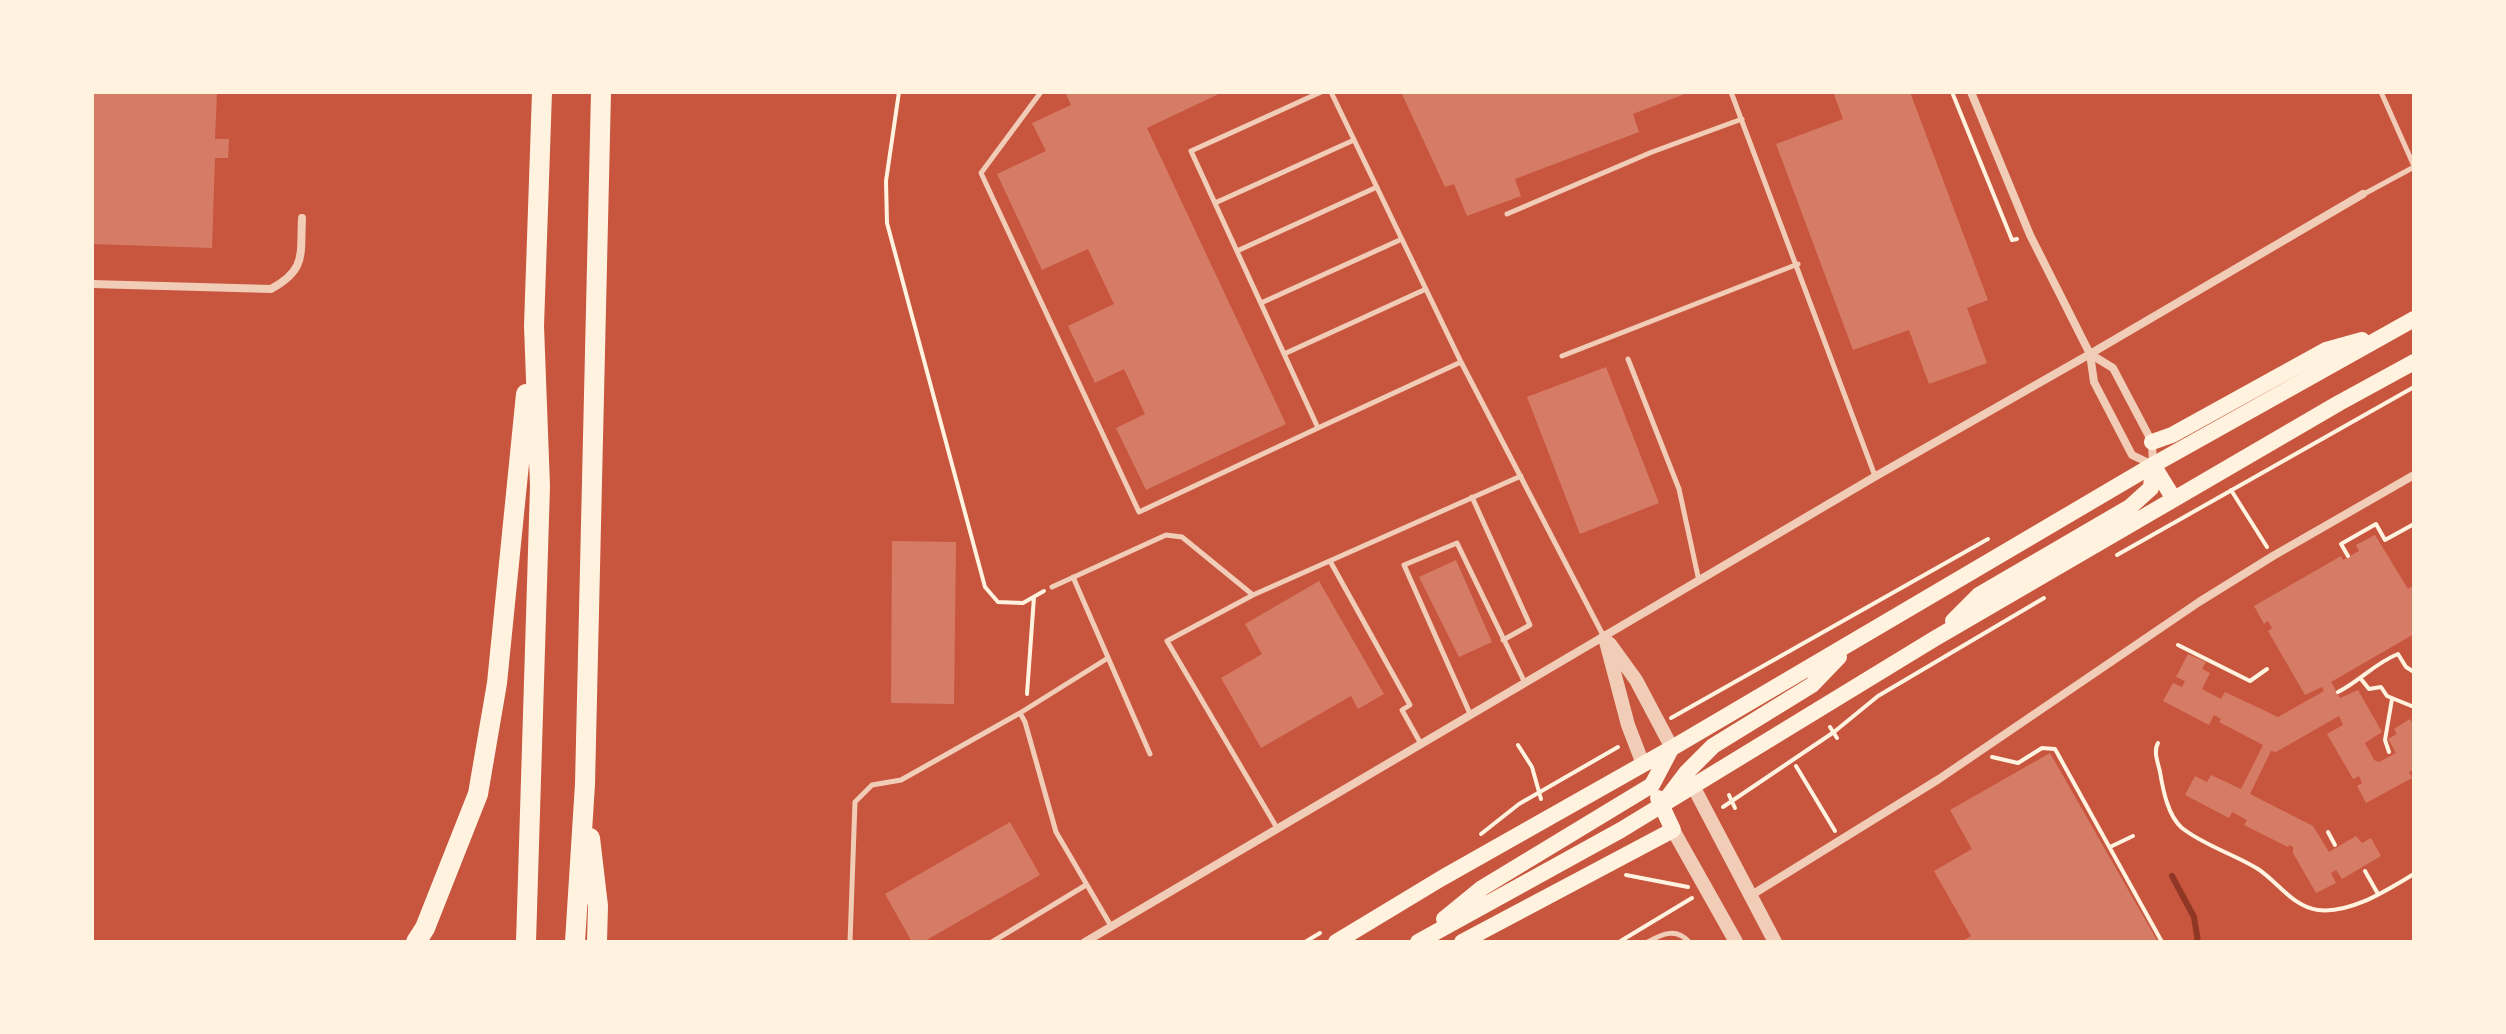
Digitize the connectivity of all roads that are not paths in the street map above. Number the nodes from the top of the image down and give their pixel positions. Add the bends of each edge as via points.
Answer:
1 (542, 92) edge
2 (601, 92) edge
3 (1041, 92) edge
4 (1321, 92) edge
5 (1331, 92) edge
6 (1731, 92) edge
7 (1971, 92) edge
8 (2381, 92) edge
9 (1742, 119) junction
10 (1354, 140) junction
11 (2414, 166) edge
12 (1377, 187) junction
13 (2363, 194) joint
14 (1215, 203) junction
15 (1507, 214) dead end
16 (302, 218) dead end
17 (1402, 239) junction
18 (1237, 251) junction
19 (1798, 264) junction
20 (92, 284) edge
21 (1426, 289) junction
22 (1261, 303) junction
23 (2414, 319) edge
24 (534, 326) junction
25 (2383, 335) junction
26 (1284, 354) junction
27 (2090, 354) junction
28 (1562, 356) dead end
29 (1628, 359) dead end
30 (1461, 362) junction
31 (2414, 362) edge
32 (1318, 428) junction
33 (2152, 442) junction
34 (2153, 465) junction
35 (2414, 475) edge
36 (1521, 476) junction
37 (1876, 476) junction
38 (1472, 497) junction
39 (2174, 499) junction
40 (1330, 561) junction
41 (1073, 577) junction
42 (1699, 581) junction
43 (1052, 587) road end
44 (1253, 595) junction
45 (1605, 638) junction
46 (1934, 639) junction
47 (1503, 640) junction
48 (1854, 641) junction
49 (1108, 658) junction
50 (1526, 684) junction
51 (1020, 713) junction
52 (1471, 716) junction
53 (1421, 745) junction
54 (1672, 748) junction
55 (1150, 754) dead end
56 (1643, 764) junction
57 (1689, 779) junction
58 (585, 784) junction
59 (1652, 785) junction
60 (1661, 805) junction
61 (1278, 829) junction
62 (1673, 830) junction
63 (1086, 885) junction
64 (1750, 896) junction
65 (1111, 927) junction
66 (416, 942) edge
67 (526, 942) edge
68 (575, 942) edge
69 (597, 942) edge
70 (850, 942) edge
71 (992, 942) edge
72 (1085, 942) edge
73 (1336, 942) edge
74 (1417, 942) edge
75 (1462, 942) edge
76 (1648, 942) edge
77 (1689, 942) edge
78 (1736, 942) edge
79 (1775, 942) edge

1 - 24 highway
2 - 58 highway
3 - 32 lane via 981,173 1139,512
4 - 14 lane via 1191,151
5 - 10 lane
6 - 9 lane
7 - 27 street via 2030,235
8 - 11 lane
9 - 15 lane
9 - 19 lane
10 - 12 lane
10 - 14 lane
11 - 13 lane
12 - 17 lane
12 - 18 lane
13 - 27 street
14 - 18 lane
16 - 20 street via 299,263 291,278 271,289
17 - 21 lane
17 - 22 lane
18 - 22 lane
19 - 28 lane
19 - 37 lane
21 - 26 lane
21 - 30 lane
22 - 26 lane
23 - 25 main road
24 - 66 highway via 497,683 478,794
24 - 67 highway via 540,486
25 - 33 main road via 2326,350
25 - 34 main road
26 - 32 lane
27 - 33 street via 2113,368
27 - 34 street via 2094,382 2124,441 2132,455
27 - 37 street
29 - 42 lane via 1679,489
30 - 32 lane
30 - 36 lane
31 - 39 main road
33 - 34 street
34 - 39 main road
34 - 46 main road via 2151,488 2130,507 1979,595
34 - 48 main road
35 - 64 street via 2199,602 1939,779
36 - 38 lane
36 - 45 lane
37 - 42 street
38 - 40 lane
38 - 47 lane via 1530,625
39 - 46 main road
40 - 44 lane
40 - 53 lane via 1410,705 1402,710
41 - 43 lane
41 - 44 lane via 1166,535 1182,537
41 - 49 lane
42 - 45 street
44 - 61 lane via 1167,641
45 - 50 street
45 - 54 street via 1636,680
45 - 56 street
46 - 57 main road
47 - 50 lane
47 - 52 lane via 1457,543 1404,565
48 - 54 main road
48 - 57 main road via 1812,685 1713,746
49 - 51 lane
49 - 55 lane
50 - 52 street
51 - 63 lane via 1056,832
51 - 70 lane via 901,780 872,785 855,802
52 - 53 street
53 - 61 street
54 - 56 main road
54 - 57 main road
54 - 59 main road
56 - 59 main road
56 - 73 main road
57 - 60 main road
57 - 64 street
58 - 68 highway
58 - 69 highway
59 - 60 main road
59 - 74 main road via 1482,888
60 - 62 main road
60 - 74 main road
61 - 65 street
62 - 75 main road
62 - 78 street
63 - 65 lane
63 - 71 lane
64 - 79 street
65 - 72 street
76 - 77 lane via 1670,932

